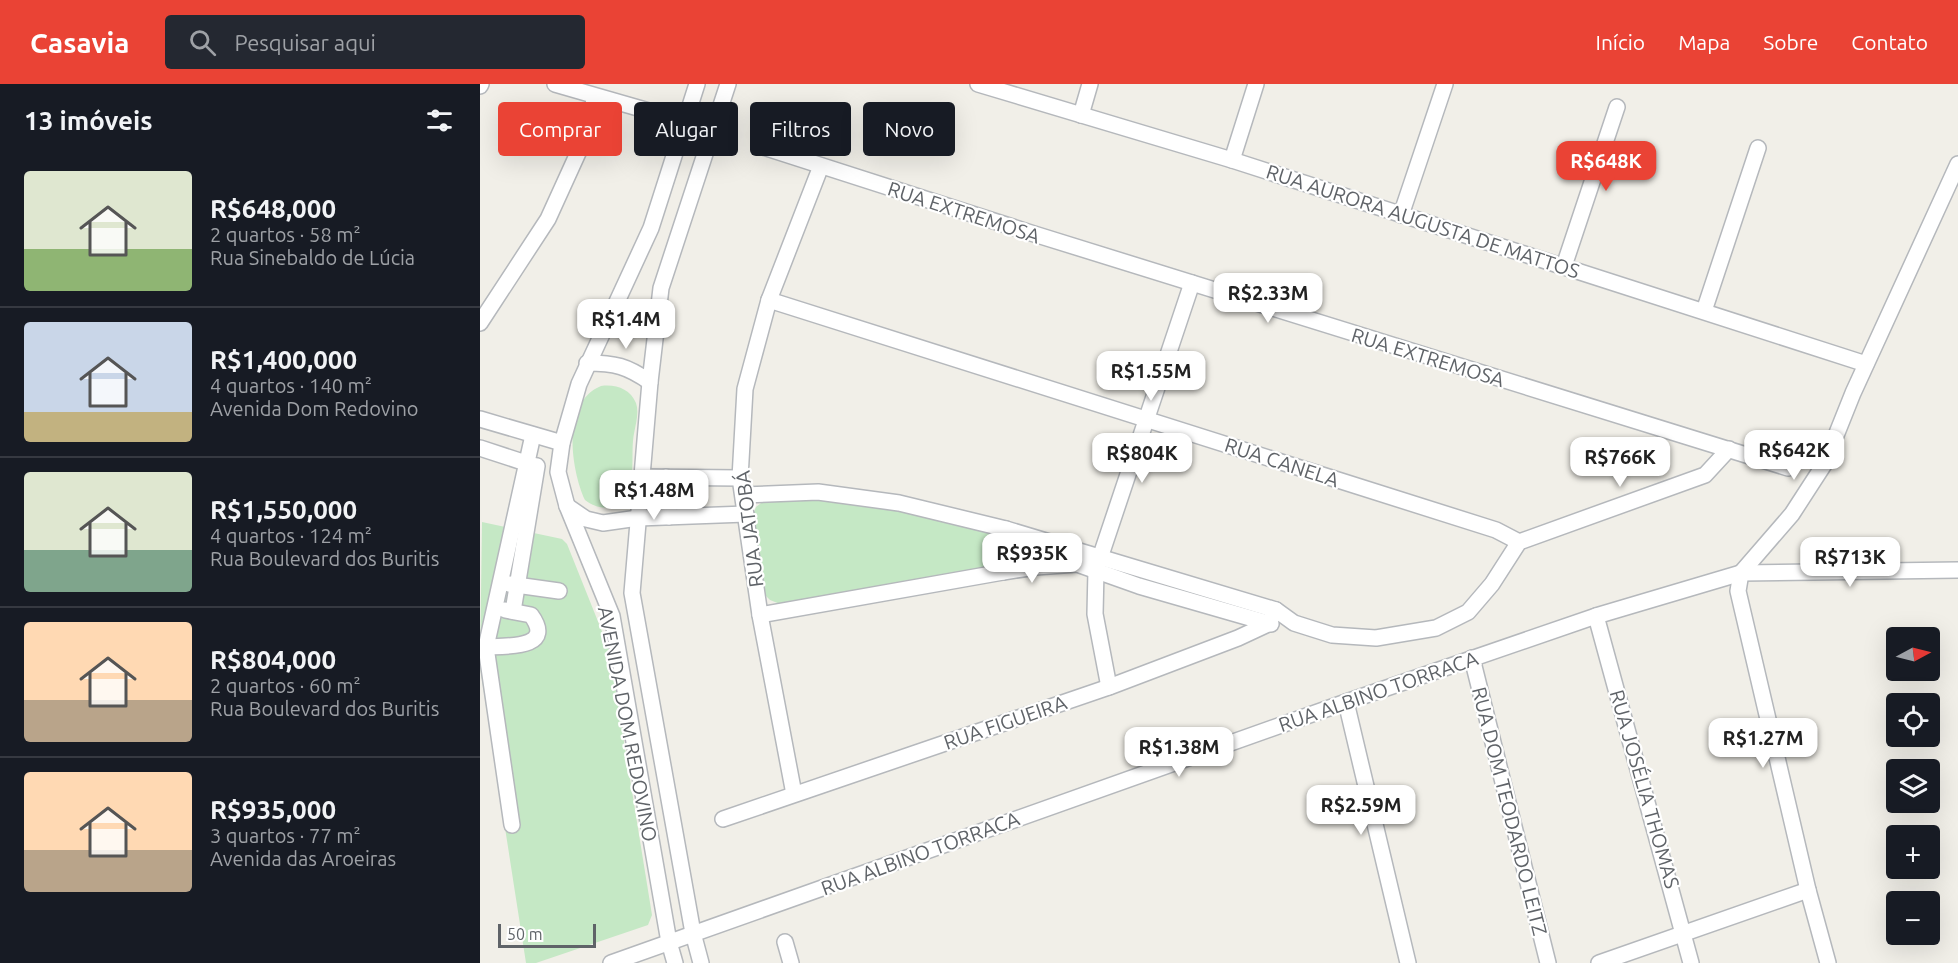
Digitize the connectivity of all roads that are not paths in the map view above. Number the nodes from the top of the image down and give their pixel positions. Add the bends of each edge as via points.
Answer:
1 (555, 84) edge
2 (697, 84) edge
3 (728, 84) edge
4 (978, 84) edge
5 (1090, 84) edge
6 (1256, 84) edge
7 (1445, 84) edge
8 (595, 97) junction
9 (634, 107) edge
10 (1617, 107) dead end
11 (1081, 115) junction
12 (1758, 148) dead end
13 (790, 156) edge
14 (1232, 160) junction
15 (1958, 164) edge
16 (821, 166) junction
17 (1401, 215) junction
18 (1564, 266) junction
19 (1192, 284) junction
20 (769, 300) junction
21 (1704, 311) junction
22 (480, 323) edge
23 (587, 363) junction
24 (1866, 364) junction
25 (650, 382) junction
26 (1147, 418) junction
27 (488, 421) edge
28 (533, 435) junction
29 (562, 443) junction
30 (480, 448) edge
31 (1729, 449) junction
32 (532, 465) junction
33 (1788, 468) dead end
34 (558, 472) junction
35 (642, 477) junction
36 (666, 477) junction
37 (740, 478) junction
38 (743, 495) junction
39 (567, 506) junction
40 (746, 514) junction
41 (669, 517) junction
42 (638, 518) junction
43 (1006, 529) junction
44 (1519, 542) junction
45 (1098, 564) junction
46 (1958, 570) edge
47 (1003, 572) junction
48 (1741, 573) junction
49 (500, 583) junction
50 (517, 585) junction
51 (559, 591) dead end
52 (494, 610) junction
53 (1276, 610) junction
54 (513, 611) junction
55 (760, 615) junction
56 (1596, 616) junction
57 (1294, 623) junction
58 (1268, 624) junction
59 (486, 647) junction
60 (1472, 658) junction
61 (1109, 687) junction
62 (1346, 702) junction
63 (794, 794) junction
64 (723, 819) dead end
65 (512, 825) dead end
66 (1808, 890) junction
67 (693, 933) junction
68 (1684, 933) junction
69 (669, 942) junction
70 (785, 942) dead end
71 (611, 963) edge
72 (675, 963) edge
73 (701, 963) edge
74 (791, 963) edge
75 (1408, 963) edge
76 (1548, 963) edge
77 (1599, 963) edge
78 (1691, 963) edge
79 (1828, 963) edge

1 - 8 street
2 - 23 street, AVENIDA DOM REDOVINO via 651,228
3 - 25 street, AVENIDA DOM REDOVINO via 662,288
4 - 11 street, RUA AURORA AUGUSTA DE MATTOS
5 - 11 street
6 - 14 street
7 - 17 street
8 - 9 street
8 - 22 street via 583,142 548,219
10 - 18 street
11 - 14 street, RUA AURORA AUGUSTA DE MATTOS
12 - 21 street
13 - 16 street, RUA EXTREMOSA
14 - 17 street, RUA AURORA AUGUSTA DE MATTOS
15 - 24 street
16 - 19 street, RUA EXTREMOSA
16 - 20 street, RUA JATOBÁ
17 - 18 street, RUA AURORA AUGUSTA DE MATTOS
18 - 21 street, RUA AURORA AUGUSTA DE MATTOS
19 - 26 street
19 - 31 street, RUA EXTREMOSA
20 - 26 street, RUA CANELA
20 - 37 street, RUA JATOBÁ via 745,389
21 - 24 street, RUA AURORA AUGUSTA DE MATTOS
23 - 25 street via 629,368
23 - 29 street, AVENIDA DOM REDOVINO
24 - 48 street via 1825,463 1792,514
25 - 35 street, AVENIDA DOM REDOVINO
26 - 44 street, RUA CANELA via 1496,531
26 - 45 street
27 - 28 street
28 - 29 street
28 - 32 street
29 - 34 street, AVENIDA DOM REDOVINO
30 - 32 street
31 - 33 street, RUA EXTREMOSA
31 - 44 street via 1705,475
32 - 34 street
32 - 49 street
32 - 50 street
34 - 39 street, AVENIDA DOM REDOVINO
35 - 36 street
35 - 42 street, AVENIDA DOM REDOVINO
36 - 37 street
36 - 41 street
37 - 38 street, RUA JATOBÁ
38 - 40 street, RUA JATOBÁ
38 - 43 street via 818,492 899,503
39 - 42 street via 586,519 603,523
39 - 69 street, AVENIDA DOM REDOVINO via 612,616
40 - 41 street
40 - 55 street, RUA JATOBÁ
41 - 42 street
42 - 67 street, AVENIDA DOM REDOVINO via 632,593
43 - 45 street
43 - 47 street via 1011,558
44 - 57 street via 1468,612 1436,628 1376,638 1332,635
45 - 47 street
45 - 53 street
45 - 58 street via 1139,586
45 - 61 street via 1095,614
46 - 48 street, RUA ALBINO TORRACA
47 - 55 street
48 - 56 street, RUA ALBINO TORRACA
48 - 66 street via 1738,591
49 - 50 street
49 - 52 street
50 - 51 street
50 - 54 street
52 - 54 street
52 - 59 street
53 - 57 street
53 - 58 street
54 - 59 street via 531,615 538,630 534,640 528,644
55 - 63 street, RUA JATOBÁ
56 - 60 street, RUA ALBINO TORRACA
56 - 68 street, RUA JOSÉLIA THOMAS
57 - 58 street
58 - 61 street, RUA FIGUEIRA
59 - 65 street
60 - 62 street, RUA ALBINO TORRACA
60 - 76 street, RUA DOM TEODARDO LEITZ
61 - 63 street, RUA FIGUEIRA
62 - 67 street, RUA ALBINO TORRACA
62 - 75 street
63 - 64 street, RUA FIGUEIRA
66 - 68 street
66 - 79 street
67 - 69 street, RUA ALBINO TORRACA
67 - 73 street, AVENIDA DOM REDOVINO
68 - 77 street
68 - 78 street, RUA JOSÉLIA THOMAS
69 - 71 street, RUA ALBINO TORRACA
69 - 72 street, AVENIDA DOM REDOVINO
70 - 74 street

